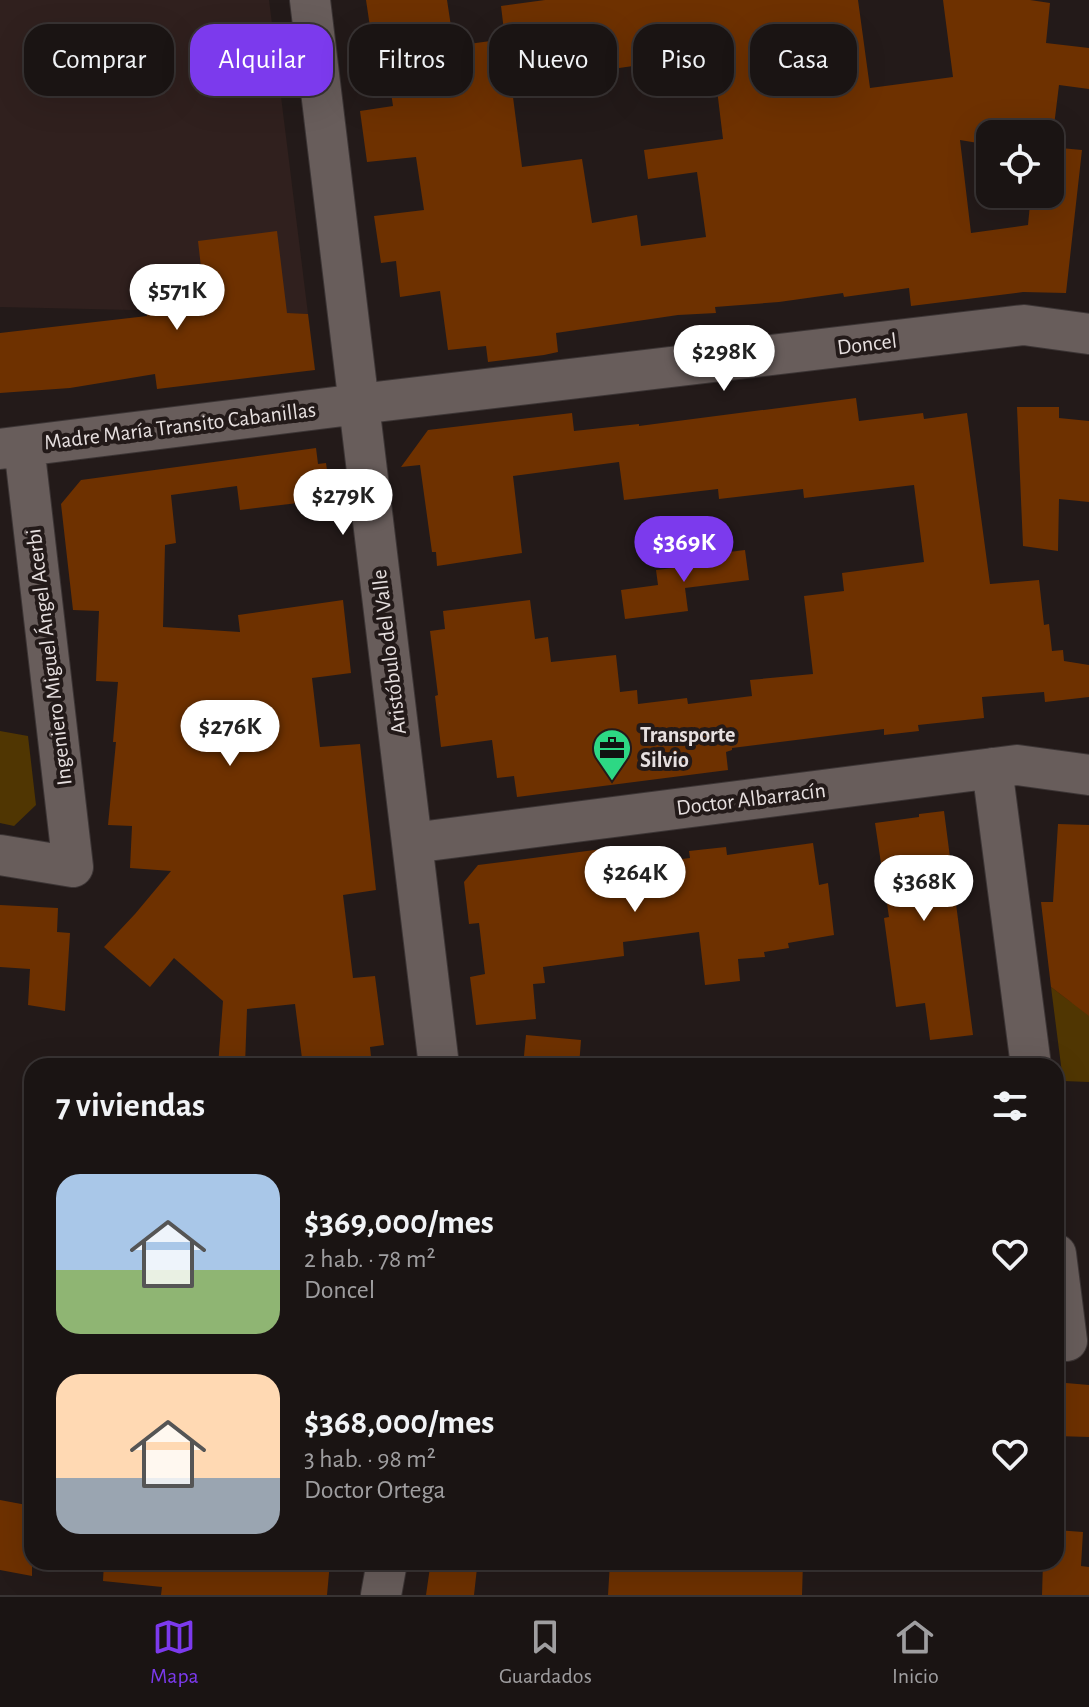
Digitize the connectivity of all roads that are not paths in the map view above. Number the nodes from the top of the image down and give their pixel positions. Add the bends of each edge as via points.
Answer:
1 (310, 0) edge
2 (1089, 334) edge
3 (359, 404) junction
4 (12, 447) edge
5 (992, 768) junction
6 (1089, 775) edge
7 (412, 843) junction
8 (0, 855) edge
9 (438, 1058) edge
10 (1030, 1058) edge
11 (1064, 1317) edge
12 (1067, 1341) dead end
13 (386, 1570) edge
14 (381, 1595) edge

1 - 3 street, Aristóbulo del Valle
2 - 3 street, Doncel via 1024,325
3 - 4 street, Madre María Transito Cabanillas
3 - 7 street, Aristóbulo del Valle
4 - 8 street, Ingeniero Miguel Ángel Acerbi via 73,867
5 - 6 street, Doctor Albarracín via 1017,765
5 - 7 street, Doctor Albarracín
5 - 10 street
7 - 9 street, Aristóbulo del Valle
11 - 12 street
13 - 14 street

